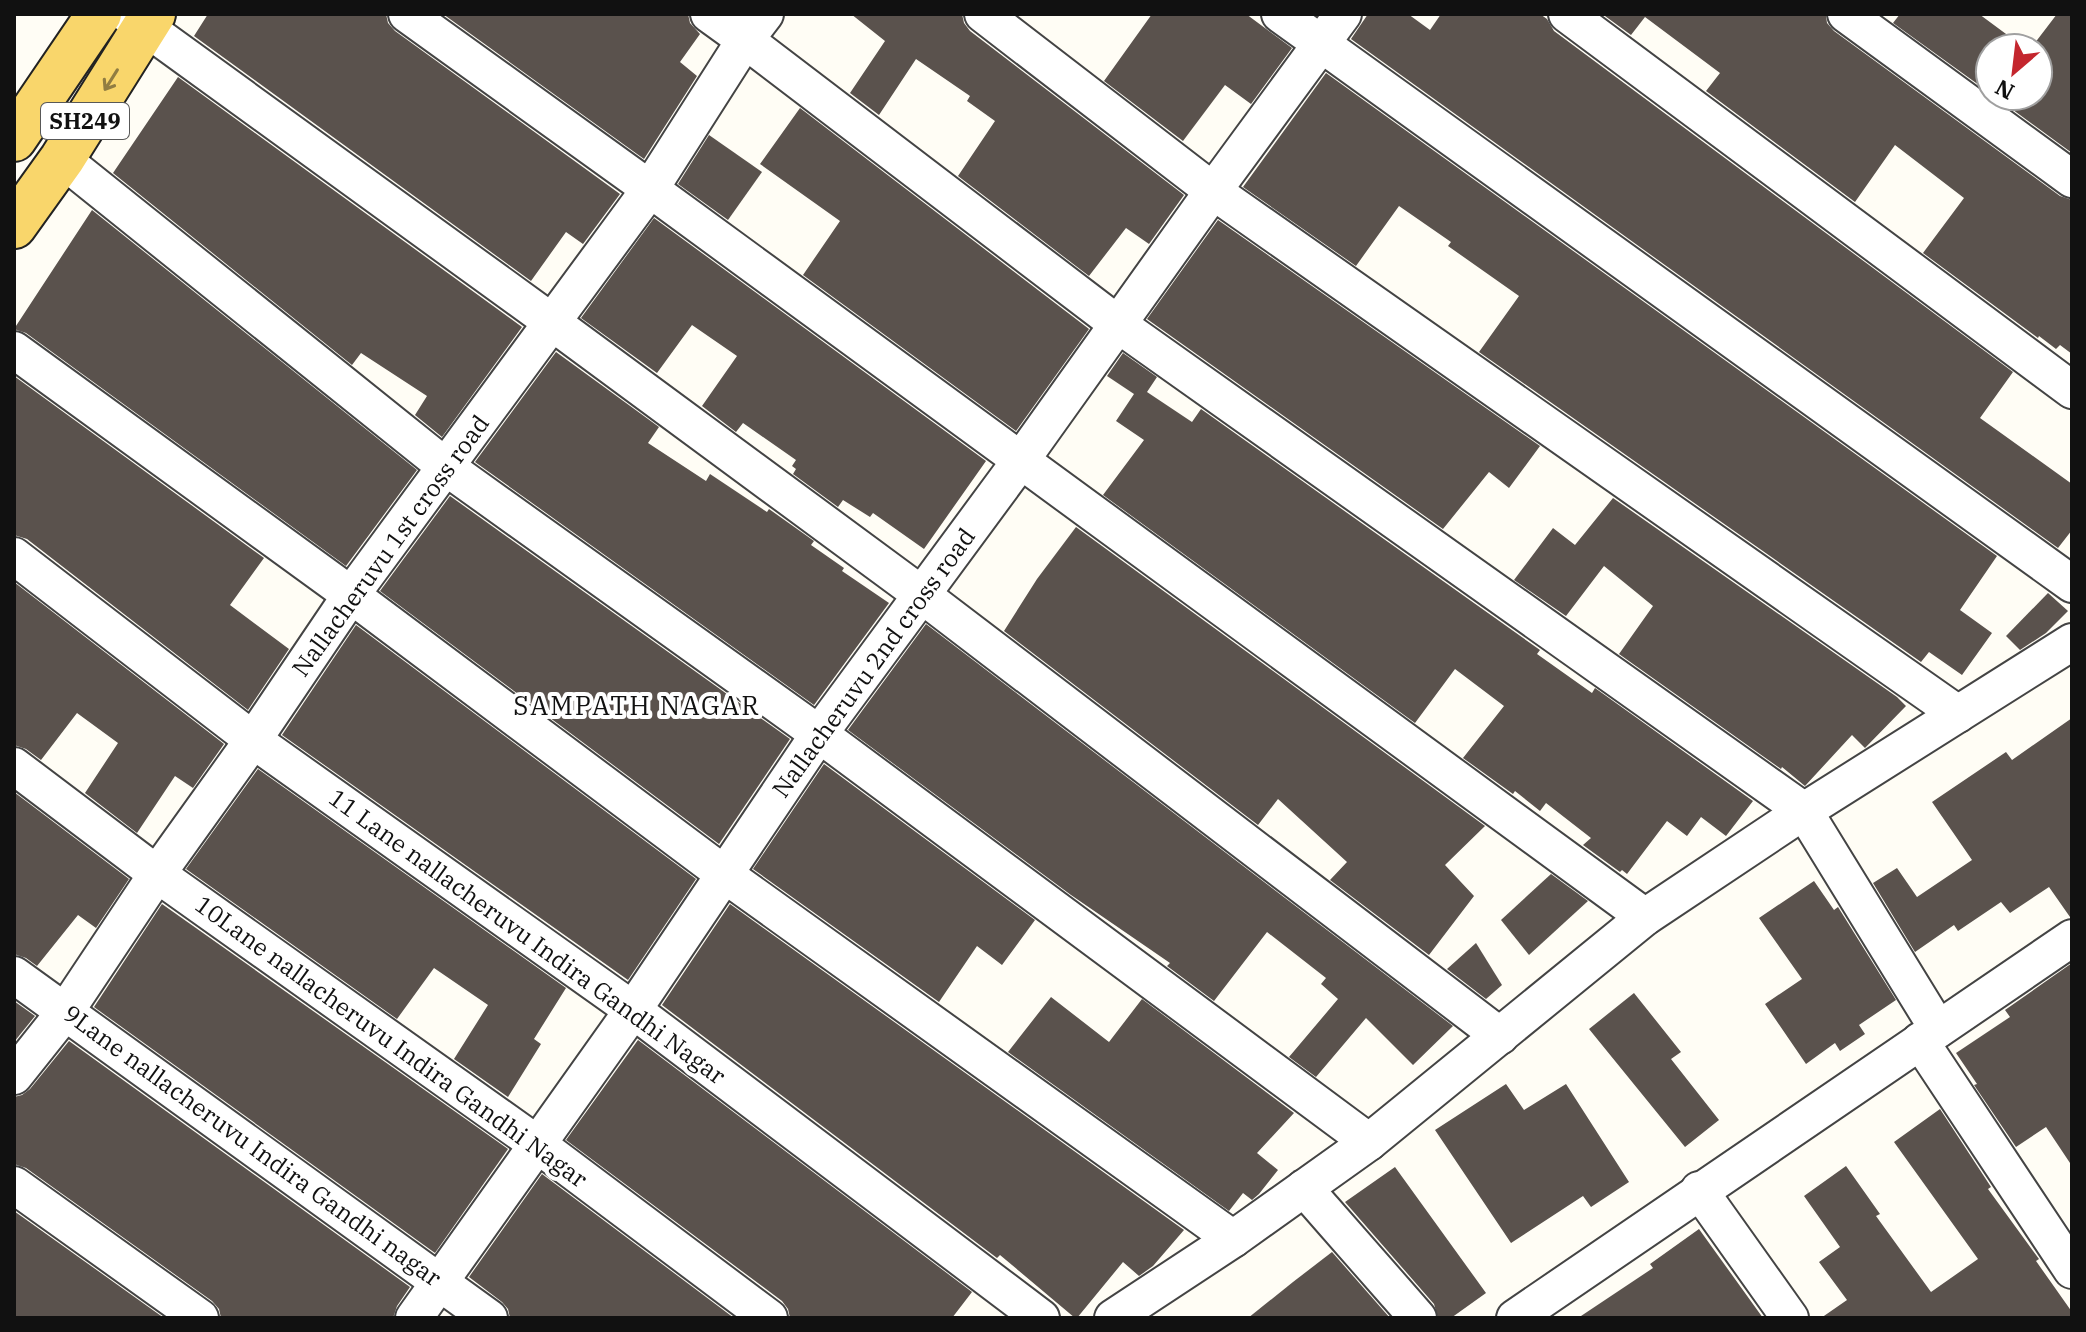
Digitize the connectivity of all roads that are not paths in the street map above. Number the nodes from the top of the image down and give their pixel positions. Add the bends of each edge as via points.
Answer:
1 (99, 14) edge
2 (407, 14) edge
3 (709, 14) edge
4 (983, 14) edge
5 (1280, 14) edge
6 (1343, 14) edge
7 (1567, 14) edge
8 (1846, 14) edge
9 (142, 18) edge
10 (755, 27) edge
11 (1322, 45) junction
12 (14, 139) edge
13 (62, 159) junction
14 (2072, 179) edge
15 (650, 189) junction
16 (1213, 191) junction
17 (14, 226) edge
18 (553, 323) junction
19 (1119, 325) junction
20 (14, 350) edge
21 (2072, 390) edge
22 (1021, 460) junction
23 (446, 467) junction
24 (14, 556) edge
25 (2072, 584) edge
26 (351, 595) junction
27 (922, 595) junction
28 (2072, 642) edge
29 (1958, 714) junction
30 (819, 734) junction
31 (253, 740) junction
32 (14, 766) edge
33 (1804, 811) junction
34 (157, 874) junction
35 (724, 874) junction
36 (1645, 917) junction
37 (2072, 938) edge
38 (14, 975) edge
39 (633, 1010) junction
40 (65, 1012) junction
41 (1929, 1035) junction
42 (1500, 1036) junction
43 (14, 1076) edge
44 (1369, 1142) junction
45 (537, 1144) junction
46 (14, 1185) edge
47 (1304, 1188) junction
48 (1699, 1190) junction
49 (1233, 1239) junction
50 (2072, 1270) edge
51 (440, 1281) junction
52 (200, 1318) edge
53 (414, 1318) edge
54 (489, 1318) edge
55 (769, 1318) edge
56 (1041, 1318) edge
57 (1113, 1318) edge
58 (1418, 1318) edge
59 (1515, 1318) edge
60 (1790, 1318) edge

1 - 12 main road, SH249
2 - 15 street
3 - 10 street
4 - 16 street
5 - 11 street
6 - 11 street, Nallacheruvu 2nd cross road
7 - 21 street
8 - 14 street
9 -> 13 main road, SH249
9 - 18 street
10 - 15 street, Nallacheruvu 1st cross road
10 - 19 street
11 - 16 street, Nallacheruvu 2nd cross road
11 - 25 street
13 - 17 main road, SH249
13 - 23 street
15 - 18 street, Nallacheruvu 1st cross road
15 - 22 street
16 - 19 street, Nallacheruvu 2nd cross road
16 - 29 street
18 - 23 street, Nallacheruvu 1st cross road
18 - 27 street
19 - 22 street, Nallacheruvu 2nd cross road
19 - 33 street
20 - 26 street
22 - 27 street, Nallacheruvu 2nd cross road
22 - 36 street
23 - 26 street, Nallacheruvu 1st cross road
23 - 30 street
24 - 31 street, 11 Lane nallacheruvu Indira Gandhi Nagar
26 - 31 street, Nallacheruvu 1st cross road
26 - 35 street
27 - 30 street, Nallacheruvu 2nd cross road
27 - 42 street
28 - 29 street
29 - 33 street
30 - 35 street, Nallacheruvu 2nd cross road
30 - 44 street
31 - 34 street, Nallacheruvu 1st cross road
31 - 39 street, 11 Lane nallacheruvu Indira Gandhi Nagar
32 - 34 street, 10Lane nallacheruvu Indira Gandhi Nagar
33 - 36 street
33 - 41 street
34 - 40 street, Nallacheruvu 1st cross road
34 - 45 street, 10Lane nallacheruvu Indira Gandhi Nagar
35 - 39 street, Nallacheruvu 2nd cross road
35 - 49 street
36 - 42 street
37 - 41 street
38 - 40 street, 9Lane nallacheruvu Indira Gandhi nagar
39 - 45 street, Nallacheruvu 2nd cross road
39 - 56 street, 11 Lane nallacheruvu Indira Gandhi Nagar
40 - 43 street, Nallacheruvu 1st cross road
40 - 51 street, 9Lane nallacheruvu Indira Gandhi nagar
41 - 48 street
41 - 50 street
42 - 44 street
44 - 47 street
45 - 51 street, Nallacheruvu 2nd cross road
45 - 55 street, 10Lane nallacheruvu Indira Gandhi Nagar
46 - 52 street
47 - 49 street
47 - 58 street
48 - 59 street
48 - 60 street
49 - 57 street
51 - 53 street, Nallacheruvu 2nd cross road
51 - 54 street, 9Lane nallacheruvu Indira Gandhi nagar

